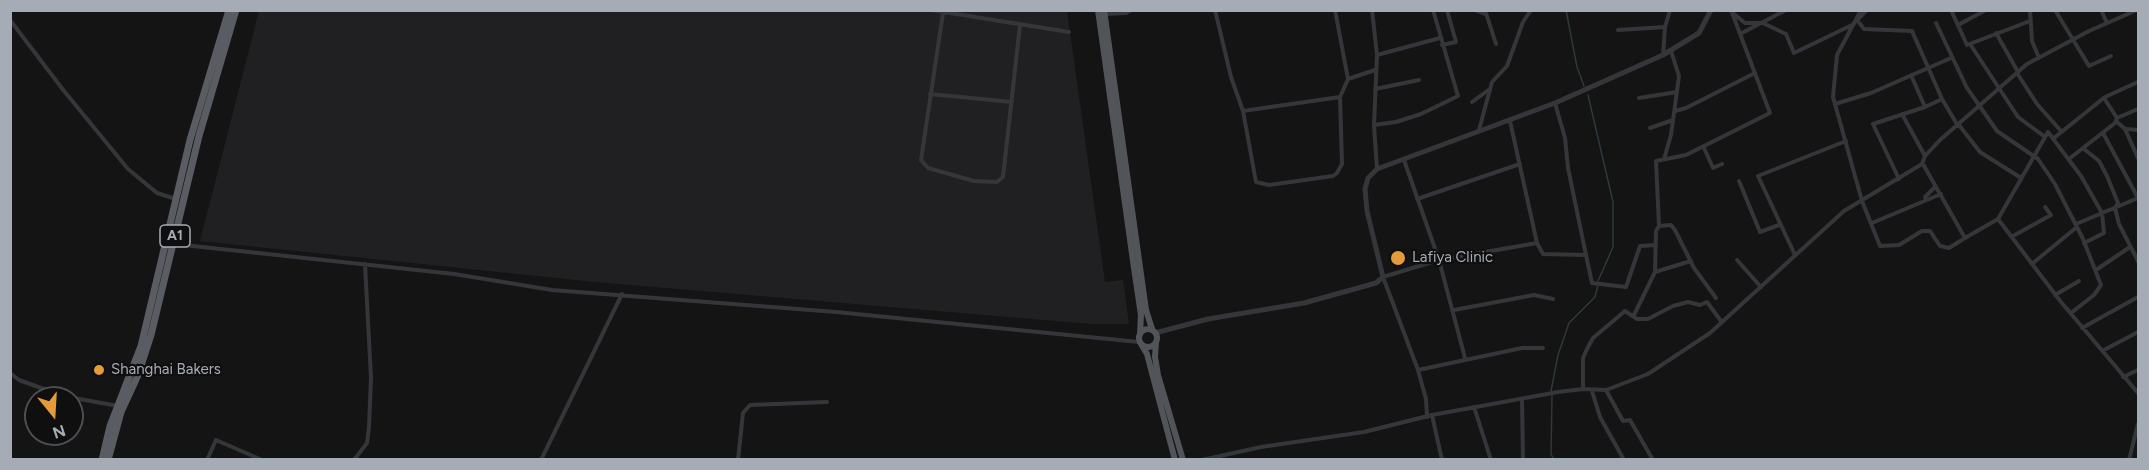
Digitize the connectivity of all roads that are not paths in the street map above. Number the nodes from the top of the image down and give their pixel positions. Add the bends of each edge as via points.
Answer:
1 (230, 10) edge
2 (236, 10) edge
3 (931, 10) edge
4 (1098, 10) edge
5 (1131, 10) edge
6 (1215, 10) edge
7 (1335, 10) edge
8 (1372, 10) edge
9 (1433, 10) edge
10 (1448, 10) edge
11 (1475, 10) edge
12 (1670, 10) edge
13 (1711, 10) edge
14 (1732, 10) edge
15 (1786, 10) edge
16 (1861, 10) edge
17 (1867, 10) edge
18 (1951, 10) edge
19 (1986, 10) edge
20 (2030, 10) edge
21 (2055, 10) edge
22 (2101, 10) edge
23 (2137, 10) edge
24 (1104, 12) edge
25 (1528, 12) edge
26 (943, 13) junction
27 (1485, 13) edge
28 (10, 20) edge
29 (2030, 21) junction
30 (1856, 22) junction
31 (2107, 22) junction
32 (1763, 23) junction
33 (1936, 23) dead end
34 (1020, 25) junction
35 (1958, 25) junction
36 (1665, 27) junction
37 (1618, 30) dead end
38 (1069, 32) dead end
39 (1996, 33) junction
40 (1740, 34) junction
41 (1440, 38) junction
42 (2072, 40) junction
43 (1496, 44) dead end
44 (1970, 44) junction
45 (1442, 45) junction
46 (1671, 51) junction
47 (1377, 55) junction
48 (1663, 55) junction
49 (2111, 56) dead end
50 (1951, 58) junction
51 (2039, 58) junction
52 (1928, 68) junction
53 (1376, 69) junction
54 (2018, 73) junction
55 (1755, 74) junction
56 (1911, 75) junction
57 (1348, 79) junction
58 (1419, 80) dead end
59 (2139, 82) edge
60 (1375, 89) junction
61 (1490, 89) junction
62 (1999, 89) junction
63 (1677, 92) junction
64 (930, 94) junction
65 (1340, 97) junction
66 (1639, 98) dead end
67 (2104, 98) junction
68 (1942, 99) junction
69 (1012, 102) junction
70 (1472, 102) dead end
71 (1555, 103) junction
72 (1835, 104) junction
73 (1980, 106) junction
74 (1925, 107) junction
75 (2139, 109) edge
76 (1243, 111) junction
77 (1675, 111) junction
78 (1902, 114) junction
79 (2117, 119) junction
80 (1673, 120) junction
81 (1510, 121) junction
82 (1374, 125) junction
83 (1959, 125) junction
84 (1650, 129) dead end
85 (2125, 129) junction
86 (2139, 130) edge
87 (1479, 131) junction
88 (2061, 132) junction
89 (2103, 133) junction
90 (2044, 137) junction
91 (2054, 138) junction
92 (1846, 141) junction
93 (1704, 148) junction
94 (2085, 149) junction
95 (1925, 156) junction
96 (2034, 156) junction
97 (2139, 158) edge
98 (1664, 159) junction
99 (2069, 159) junction
100 (1404, 160) junction
101 (1520, 164) junction
102 (1722, 164) dead end
103 (1922, 164) junction
104 (1377, 169) junction
105 (2021, 178) junction
106 (1899, 179) junction
107 (1738, 181) dead end
108 (1935, 187) junction
109 (1941, 194) junction
110 (176, 198) junction
111 (1417, 199) junction
112 (2138, 199) edge
113 (1922, 200) junction
114 (1862, 201) junction
115 (2045, 207) dead end
116 (2115, 208) junction
117 (2102, 213) junction
118 (1998, 219) junction
119 (1872, 223) junction
120 (1779, 225) junction
121 (1659, 226) junction
122 (2076, 226) junction
123 (2013, 236) junction
124 (1965, 238) junction
125 (1537, 243) junction
126 (2084, 243) junction
127 (174, 244) junction
128 (1656, 245) junction
129 (2130, 246) junction
130 (1586, 255) junction
131 (1795, 255) junction
132 (1439, 260) junction
133 (1737, 260) dead end
134 (1691, 261) junction
135 (2139, 261) edge
136 (2033, 263) junction
137 (364, 264) junction
138 (2096, 270) junction
139 (1655, 272) junction
140 (1383, 277) junction
141 (2079, 281) dead end
142 (1761, 287) junction
143 (622, 294) junction
144 (2055, 295) junction
145 (2139, 297) edge
146 (1716, 298) dead end
147 (1553, 299) dead end
148 (1454, 310) junction
149 (2071, 313) junction
150 (1634, 315) junction
151 (1721, 321) junction
152 (2082, 328) junction
153 (1154, 331) junction
154 (2139, 332) edge
155 (1140, 334) junction
156 (1156, 342) junction
157 (1140, 343) junction
158 (1543, 348) dead end
159 (2102, 351) junction
160 (1465, 358) junction
161 (1418, 370) junction
162 (2139, 370) edge
163 (10, 373) edge
164 (2123, 377) junction
165 (1583, 389) junction
166 (1606, 390) junction
167 (1592, 391) junction
168 (2139, 393) edge
169 (1522, 400) junction
170 (827, 402) dead end
171 (118, 406) junction
172 (1474, 407) junction
173 (1429, 416) junction
174 (2139, 424) edge
175 (102, 459) edge
176 (108, 459) edge
177 (207, 459) edge
178 (262, 459) edge
179 (354, 459) edge
180 (541, 459) edge
181 (738, 459) edge
182 (1175, 459) edge
183 (1183, 459) edge
184 (1202, 459) edge
185 (1442, 459) edge
186 (1491, 459) edge
187 (1523, 459) edge
188 (1624, 459) edge
189 (1653, 459) edge
190 (2129, 459) edge

1 - 110 highway, A1
2 - 127 highway, A1 via 199,136
3 - 26 street
4 - 155 main road
5 - 24 street via 1126,14
6 - 76 street
7 - 57 street
8 - 47 street
9 - 41 street
10 - 45 street via 1456,42
11 - 27 street
12 - 36 street
13 - 46 street via 1699,33
14 - 32 street via 1745,23
14 - 40 street
15 - 32 street
16 - 30 street
17 - 30 street
18 - 35 street
19 - 35 street
20 - 29 street
21 - 42 street
22 - 31 street
23 - 31 street
24 - 153 main road via 1146,310
25 - 61 street via 1507,66
26 - 34 street
26 - 64 street
27 - 43 street
28 - 110 street via 128,169 157,193
29 - 39 street
29 - 51 street
30 - 32 street via 1794,53 1786,34
30 - 52 street via 1864,29 1912,31
30 - 72 street via 1837,55
31 - 42 street
32 - 40 street
33 - 50 street
34 - 38 street
34 - 69 street
35 - 44 street via 1967,45
36 - 37 street
36 - 48 street
39 - 44 street
39 - 54 street
40 - 55 street
41 - 45 street
41 - 47 street
42 - 49 street via 2089,66
42 - 51 street
44 - 62 street
45 - 82 street via 1458,96 1420,114
46 - 48 street
46 - 63 street via 1679,76
47 - 53 street
48 - 71 street
50 - 52 street
50 - 73 street
51 - 54 street
52 - 56 street
52 - 68 street
53 - 57 street
53 - 60 street
54 - 62 street
54 - 88 street via 2037,105
55 - 77 street
55 - 93 street via 1770,113
56 - 72 street
56 - 74 street
57 - 65 street
58 - 60 street
59 - 67 street
60 - 82 street
61 - 70 street
61 - 87 street
62 - 73 street
62 - 90 street via 2018,117
63 - 66 street
63 - 77 street
64 - 69 street
64 - 69 street via 922,163 927,168 974,181 996,182 1002,178
65 - 76 street
65 - 76 street via 1342,164 1333,176 1266,185 1256,182
67 - 79 street
67 - 88 street
68 - 74 street
68 - 83 street
71 - 81 street
71 - 130 street
72 - 92 street
73 - 83 street
73 - 96 street via 1998,131
74 - 78 street
75 - 79 street
77 - 80 street
78 - 95 street
78 - 106 street via 1873,124
79 - 85 street
79 - 89 street
80 - 84 street
80 - 98 street
81 - 87 street
81 - 101 street
82 - 104 street
83 - 95 street
83 - 105 street via 1980,152
85 - 86 street
85 - 97 street
87 - 100 street
88 - 91 street
89 - 94 street
89 - 112 street
90 - 91 street via 2048,132
90 - 96 street
91 - 99 street
92 - 114 street
92 - 120 street via 1758,176
93 - 98 street
93 - 102 street via 1713,168
94 - 99 street
94 - 116 street via 2099,161 2107,176 2118,202
95 - 103 street
96 - 105 street
96 - 122 street via 2055,184
98 - 121 street via 1656,161
99 - 117 street
100 - 104 street
100 - 111 street
101 - 111 street
101 - 125 street
103 - 106 street
103 - 108 street
104 - 140 street via 1366,182 1365,198
105 - 118 street
106 - 114 street
107 - 120 street via 1760,232
108 - 109 street
108 - 113 street
109 - 113 street
109 - 124 street
110 - 171 highway, A1 via 141,346
111 - 132 street
112 - 116 street
113 - 119 street
114 - 119 street
114 - 131 street via 1844,211
115 - 123 street via 2051,215
116 - 117 street
116 - 129 street
117 - 122 street
117 - 126 street via 2104,233
118 - 123 street
118 - 124 street
119 - 124 street via 1883,248 1899,245 1922,231 1930,231 1940,246 1949,248
120 - 131 street
121 - 128 street
121 - 134 street via 1671,225
122 - 126 street
122 - 136 street
123 - 136 street
125 - 130 street via 1543,254
125 - 132 street
126 - 138 street
127 - 137 street
127 - 176 highway, A1 via 151,335
128 - 130 street via 1640,246 1626,287 1592,283
128 - 139 street
129 - 135 street
129 - 138 street
131 - 142 street
132 - 140 street
132 - 148 street
133 - 142 street
134 - 139 street
134 - 146 street
136 - 144 street
137 - 143 street via 552,290
137 - 179 street via 369,427 367,443
138 - 149 street via 2101,285
139 - 150 street
140 - 153 street via 1376,283 1304,303
140 - 161 street
141 - 144 street
142 - 151 street
143 - 157 street
143 - 180 street
144 - 149 street
145 - 152 street
147 - 148 street via 1534,295
148 - 160 street
149 - 152 street
150 - 151 street via 1648,320 1673,306 1707,302
150 - 165 street via 1625,311 1593,338 1583,358
151 - 166 street via 1662,366
152 - 159 street
153 - 155 main road via 1146,328
153 - 156 main road
154 - 159 street
155 - 157 main road
156 - 157 main road via 1148,347
156 - 183 main road via 1158,375
157 - 182 main road via 1147,354
158 - 160 street
159 - 164 street
160 - 161 street
161 - 173 street
162 - 164 street
163 - 171 street via 19,381 41,388
164 - 168 street
165 - 167 street
165 - 169 street
166 - 167 street
166 - 189 street via 1623,421 1630,420
167 - 188 street via 1600,417
169 - 172 street
169 - 187 street
170 - 181 street via 750,405 743,413
171 - 175 highway, A1
172 - 173 street
172 - 186 street
173 - 184 street via 1364,432
173 - 185 street
174 - 190 street
177 - 178 street via 216,440

